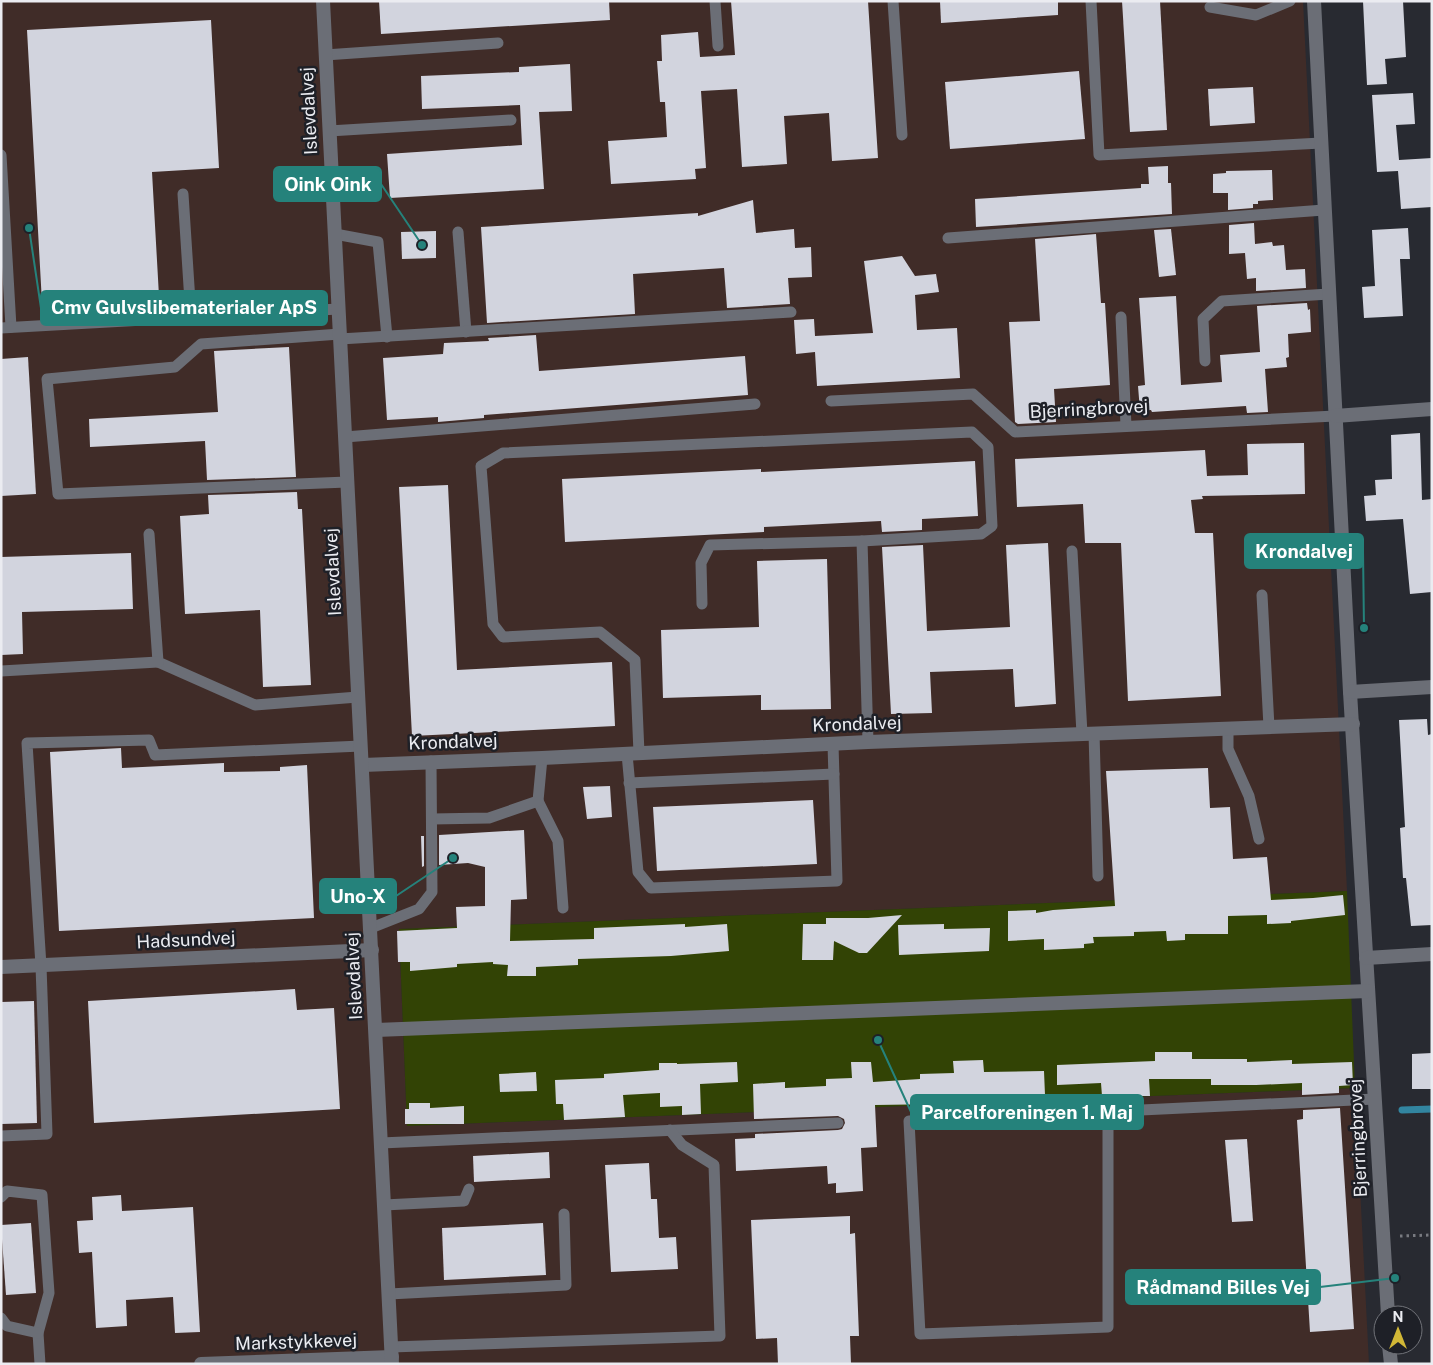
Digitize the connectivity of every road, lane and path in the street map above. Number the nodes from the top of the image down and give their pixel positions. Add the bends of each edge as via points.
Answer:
1 (322, 1) edge
2 (715, 1) edge
3 (893, 1) edge
4 (1090, 1) edge
5 (1290, 1) edge
6 (1314, 1) edge
7 (1210, 7) dead end
8 (498, 43) dead end
9 (718, 46) dead end
10 (325, 55) junction
11 (511, 120) dead end
12 (329, 131) junction
13 (902, 135) dead end
14 (1321, 143) junction
15 (1, 155) edge
16 (183, 194) dead end
17 (1324, 210) junction
18 (458, 232) dead end
19 (334, 234) junction
20 (948, 238) dead end
21 (4, 273) edge
22 (1328, 294) junction
23 (338, 309) junction
24 (791, 312) dead end
25 (191, 317) junction
26 (1121, 317) dead end
27 (6, 328) edge
28 (466, 332) junction
29 (340, 336) junction
30 (387, 337) junction
31 (1205, 361) dead end
32 (831, 400) dead end
33 (755, 404) dead end
34 (1432, 409) edge
35 (1335, 416) junction
36 (1126, 426) junction
37 (345, 437) junction
38 (347, 482) junction
39 (150, 534) dead end
40 (862, 541) junction
41 (1072, 551) dead end
42 (1262, 596) dead end
43 (702, 604) dead end
44 (158, 662) junction
45 (1, 671) edge
46 (1432, 687) edge
47 (1350, 692) junction
48 (358, 697) junction
49 (1353, 724) junction
50 (1269, 727) junction
51 (1228, 729) junction
52 (1088, 734) junction
53 (868, 742) junction
54 (833, 744) junction
55 (361, 746) junction
56 (633, 753) junction
57 (542, 758) junction
58 (430, 761) junction
59 (363, 765) junction
60 (834, 774) junction
61 (629, 783) junction
62 (538, 801) junction
63 (432, 819) junction
64 (1259, 839) dead end
65 (1098, 876) dead end
66 (563, 908) dead end
67 (371, 928) junction
68 (372, 950) junction
69 (1432, 954) edge
70 (1366, 958) junction
71 (41, 966) junction
72 (1, 967) edge
73 (1368, 991) junction
74 (376, 1030) junction
75 (1374, 1099) junction
76 (1108, 1112) junction
77 (838, 1123) dead end
78 (670, 1130) junction
79 (1, 1136) edge
80 (381, 1143) junction
81 (468, 1189) dead end
82 (1, 1198) edge
83 (384, 1205) junction
84 (564, 1214) dead end
85 (1432, 1235) edge
86 (1383, 1237) junction
87 (388, 1294) junction
88 (1387, 1305) edge
89 (1, 1318) edge
90 (38, 1334) junction
91 (392, 1356) edge
92 (40, 1364) edge
93 (201, 1364) edge

1 - 10 street, Islevdalvej
2 - 9 lane
3 - 13 lane
4 - 14 lane via 1099,155
5 - 7 lane via 1256,15
6 - 14 street, Bjerringbrovej
8 - 10 lane
10 - 12 street, Islevdalvej
11 - 12 lane
12 - 19 street, Islevdalvej
14 - 17 street, Bjerringbrovej
15 - 21 lane
16 - 25 lane
17 - 20 lane
17 - 22 street, Bjerringbrovej
18 - 28 lane
19 - 23 street, Islevdalvej
19 - 30 lane via 378,242
21 - 27 lane
22 - 31 lane via 1222,301 1202,319
22 - 35 street, Bjerringbrovej
23 - 25 lane
23 - 29 street, Islevdalvej
24 - 28 lane
25 - 27 lane
26 - 36 lane
28 - 30 lane
29 - 30 lane
29 - 37 street, Islevdalvej
29 - 38 lane via 201,344 175,368 47,379 58,494
32 - 36 lane, Bjerringbrovej via 973,394 1015,432
33 - 37 lane
34 - 35 street
35 - 36 lane, Bjerringbrovej
35 - 47 street, Bjerringbrovej
37 - 38 street, Islevdalvej
38 - 48 street, Islevdalvej
39 - 44 lane
40 - 43 lane via 710,545 701,563
40 - 53 lane
40 - 56 lane via 981,534 992,526 988,447 972,432 503,453 481,466 492,624 503,637 600,632 634,660
41 - 52 lane
42 - 50 lane
44 - 45 lane
44 - 48 lane via 255,705
46 - 47 street
47 - 49 street, Bjerringbrovej
48 - 55 street, Islevdalvej
49 - 50 street, Krondalvej
49 - 70 street, Bjerringbrovej
50 - 51 street, Krondalvej
51 - 52 street, Krondalvej
51 - 64 lane via 1228,749 1249,796
52 - 53 street, Krondalvej
52 - 65 lane
53 - 54 street, Krondalvej
54 - 56 street, Krondalvej
54 - 60 lane
55 - 59 street, Islevdalvej
55 - 71 lane via 155,755 149,740 27,743
56 - 57 street, Krondalvej
56 - 61 lane
57 - 58 street, Krondalvej
57 - 62 lane
58 - 59 street, Krondalvej
58 - 63 lane
59 - 67 street, Islevdalvej
60 - 61 lane
60 - 61 lane via 837,881 651,888 638,872
62 - 63 lane via 489,818
62 - 66 lane via 558,841
63 - 67 lane via 432,892 419,909
67 - 68 street, Islevdalvej
68 - 71 street, Hadsundvej
68 - 74 street, Islevdalvej
69 - 70 street
70 - 73 street, Bjerringbrovej
71 - 72 street, Hadsundvej
71 - 79 lane via 47,1134
73 - 74 street
73 - 75 street, Bjerringbrovej
74 - 80 street, Islevdalvej
75 - 76 lane
75 - 86 street, Bjerringbrovej
76 - 76 lane via 909,1122 920,1334 1108,1327
77 - 78 lane
78 - 80 lane
78 - 91 lane via 682,1145 714,1165 720,1336 420,1346
80 - 83 street, Islevdalvej
81 - 83 lane via 464,1201
82 - 90 lane via 8,1191 42,1195 49,1293
83 - 87 street, Islevdalvej
84 - 87 lane via 566,1285
85 - 86 path
86 - 88 street, Bjerringbrovej
87 - 91 street, Islevdalvej
89 - 90 lane via 7,1326
90 - 92 lane
91 - 93 street, Markstykkevej

